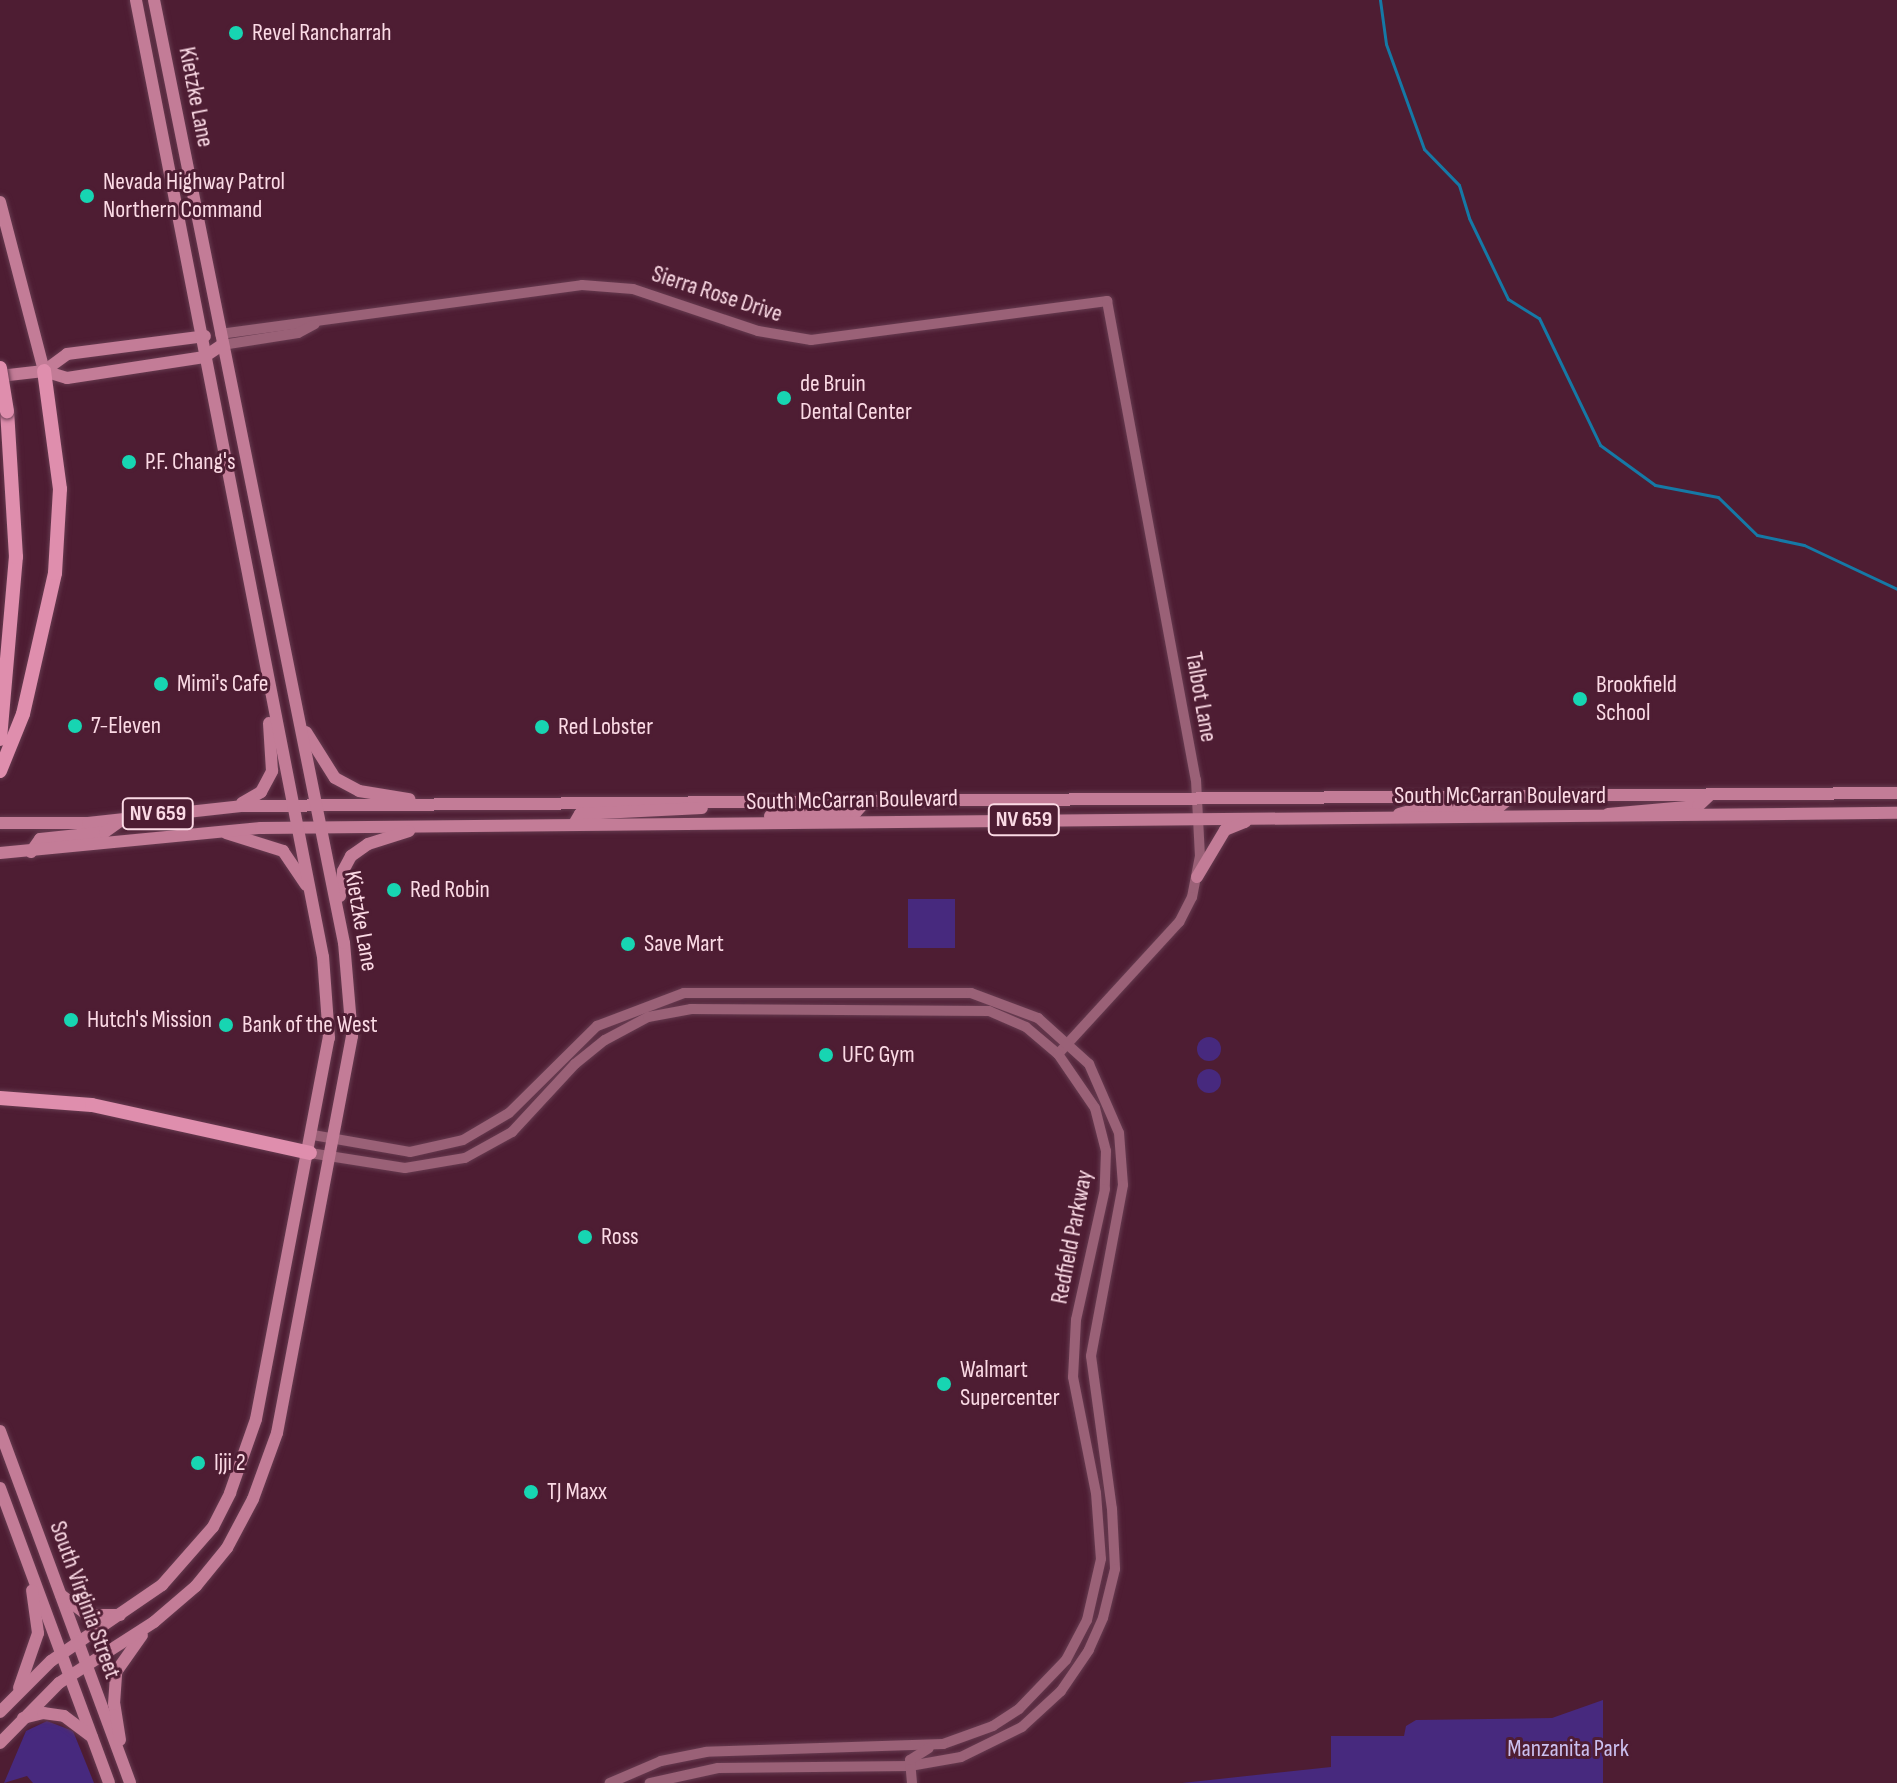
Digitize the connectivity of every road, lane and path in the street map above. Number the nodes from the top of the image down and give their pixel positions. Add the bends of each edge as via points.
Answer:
1 (136, 0) edge
2 (154, 0) edge
3 (0, 202) edge
4 (1107, 301) joint
5 (200, 337) junction
6 (221, 339) junction
7 (204, 357) junction
8 (0, 368) edge
9 (44, 371) junction
10 (0, 376) edge
11 (270, 696) junction
12 (298, 715) junction
13 (0, 739) edge
14 (0, 771) edge
15 (1897, 793) edge
16 (1710, 795) junction
17 (1512, 796) junction
18 (1197, 798) junction
19 (866, 801) junction
20 (724, 803) junction
21 (456, 805) junction
22 (317, 806) junction
23 (230, 807) junction
24 (292, 807) junction
25 (1897, 813) edge
26 (1598, 817) junction
27 (1389, 818) junction
28 (122, 819) junction
29 (1198, 819) junction
30 (1254, 819) junction
31 (0, 823) edge
32 (748, 823) junction
33 (574, 824) junction
34 (426, 826) junction
35 (298, 828) junction
36 (321, 828) junction
37 (215, 830) junction
38 (31, 852) junction
39 (0, 853) edge
40 (1197, 877) junction
41 (312, 897) junction
42 (344, 943) junction
43 (1070, 1042) junction
44 (1058, 1054) junction
45 (0, 1098) edge
46 (313, 1135) junction
47 (334, 1140) junction
48 (310, 1153) junction
49 (330, 1158) junction
50 (0, 1431) edge
51 (0, 1488) edge
52 (27, 1559) junction
53 (59, 1593) junction
54 (123, 1614) junction
55 (154, 1622) junction
56 (78, 1644) junction
57 (62, 1654) junction
58 (85, 1664) junction
59 (70, 1674) junction
60 (18, 1692) junction
61 (0, 1712) edge
62 (20, 1719) junction
63 (94, 1739) junction
64 (0, 1743) edge
65 (930, 1747) junction
66 (910, 1766) junction
67 (128, 1777) edge
68 (109, 1783) edge
69 (610, 1783) edge
70 (650, 1783) edge
71 (912, 1783) edge

1 - 5 main road, Kietzke Lane
2 - 6 main road, Kietzke Lane
3 - 9 main road
4 - 6 street, Sierra Rose Drive via 811,340 758,331 633,289 582,285 315,324 298,333
4 - 18 street, Talbot Lane
5 - 6 main road
5 - 7 main road, Kietzke Lane
5 - 9 main road via 67,354
6 - 7 main road
6 - 12 main road, Kietzke Lane
7 - 9 main road via 66,378
7 - 11 main road, Kietzke Lane
8 - 13 highway, bridge via 16,557
9 - 10 main road
9 - 14 highway via 60,489 55,573 23,714
11 - 23 main road via 272,771 261,792
11 - 24 main road, Kietzke Lane
12 - 21 main road via 335,778 359,791
12 - 22 main road, Kietzke Lane
15 - 16 main road, South McCarran Boulevard / NV 659
16 - 17 main road, South McCarran Boulevard / NV 659
16 - 26 main road via 1698,806 1624,808
17 - 18 main road, South McCarran Boulevard / NV 659
17 - 27 main road via 1499,807 1420,808
18 - 19 main road, South McCarran Boulevard / NV 659
18 - 29 street, Talbot Lane
19 - 20 main road, South McCarran Boulevard / NV 659
19 - 32 main road via 856,812 772,815
20 - 21 main road, South McCarran Boulevard / NV 659
20 - 33 main road via 685,812 580,814
21 - 22 main road, South McCarran Boulevard / NV 659
22 - 24 main road, South McCarran Boulevard / NV 659
22 - 36 main road, Kietzke Lane
23 - 24 main road, South McCarran Boulevard / NV 659
23 - 28 main road, South McCarran Boulevard / NV 659
24 - 35 main road, Kietzke Lane
25 - 26 main road, South McCarran Boulevard / NV 659
26 - 27 main road, South McCarran Boulevard / NV 659
27 - 30 main road, South McCarran Boulevard / NV 659
28 - 31 main road, South McCarran Boulevard / NV 659
28 - 38 main road via 105,832 40,839
29 - 30 main road, South McCarran Boulevard / NV 659
29 - 32 main road, South McCarran Boulevard / NV 659
29 - 40 street, Talbot Lane
30 - 40 main road via 1225,830
32 - 33 main road, South McCarran Boulevard / NV 659
33 - 34 main road, South McCarran Boulevard / NV 659
34 - 36 main road, South McCarran Boulevard / NV 659
34 - 42 main road via 368,844 347,863 340,903
35 - 36 main road, South McCarran Boulevard / NV 659
35 - 37 main road, South McCarran Boulevard / NV 659
35 - 41 main road, Kietzke Lane
36 - 42 main road, Kietzke Lane
37 - 38 main road, South McCarran Boulevard / NV 659
37 - 41 main road via 283,851
38 - 39 main road, South McCarran Boulevard / NV 659
40 - 43 street, Talbot Lane via 1179,922
41 - 46 main road, Kietzke Lane via 329,1014
42 - 47 main road, Kietzke Lane via 352,1036
43 - 44 street, Talbot Lane
43 - 47 street, Redfield Parkway via 1020,1008 964,992 684,993 597,1026 518,1105 474,1136 410,1152
43 - 66 street, Redfield Parkway via 1100,1087 1122,1150 1121,1202 1091,1356 1115,1533 1111,1585 1089,1650 1048,1704 992,1744 961,1757
44 - 49 street, Redfield Parkway via 1026,1027 970,1008 670,1012 630,1024 605,1040 575,1064 528,1118 475,1154 405,1168
44 - 65 street, Redfield Parkway via 1087,1093 1106,1151 1105,1189 1076,1320 1073,1377 1100,1525 1099,1574 1081,1633 1045,1686 993,1726
45 - 48 highway via 92,1105
46 - 47 street, Redfield Parkway
46 - 48 main road, Kietzke Lane
47 - 49 main road, Kietzke Lane
48 - 49 street, Redfield Parkway
48 - 54 main road, Kietzke Lane via 256,1419 239,1474 197,1547 162,1585
49 - 55 main road, Kietzke Lane via 266,1469 227,1548 196,1586
50 - 53 main road, South Virginia Street
51 - 52 main road, South Virginia Street
52 - 57 main road, South Virginia Street
52 - 60 main road via 38,1633
53 - 54 main road via 88,1615
53 - 56 main road, South Virginia Street
54 - 56 main road, Kietzke Lane
55 - 58 main road, Kietzke Lane
55 - 67 main road via 125,1652 116,1672 114,1704
56 - 57 main road, Kietzke Lane
56 - 58 main road, South Virginia Street
57 - 59 main road, South Virginia Street
57 - 60 main road, Kietzke Lane
58 - 59 main road, Kietzke Lane
58 - 67 main road, South Virginia Street
59 - 62 main road, Kietzke Lane
59 - 63 main road, South Virginia Street
60 - 61 main road, Kietzke Lane
62 - 63 main road via 53,1713
62 - 64 main road, Kietzke Lane
63 - 68 main road, South Virginia Street
65 - 66 street via 911,1759
65 - 69 street, Redfield Parkway via 706,1752 661,1761
66 - 70 street, Redfield Parkway via 718,1768
66 - 71 street

